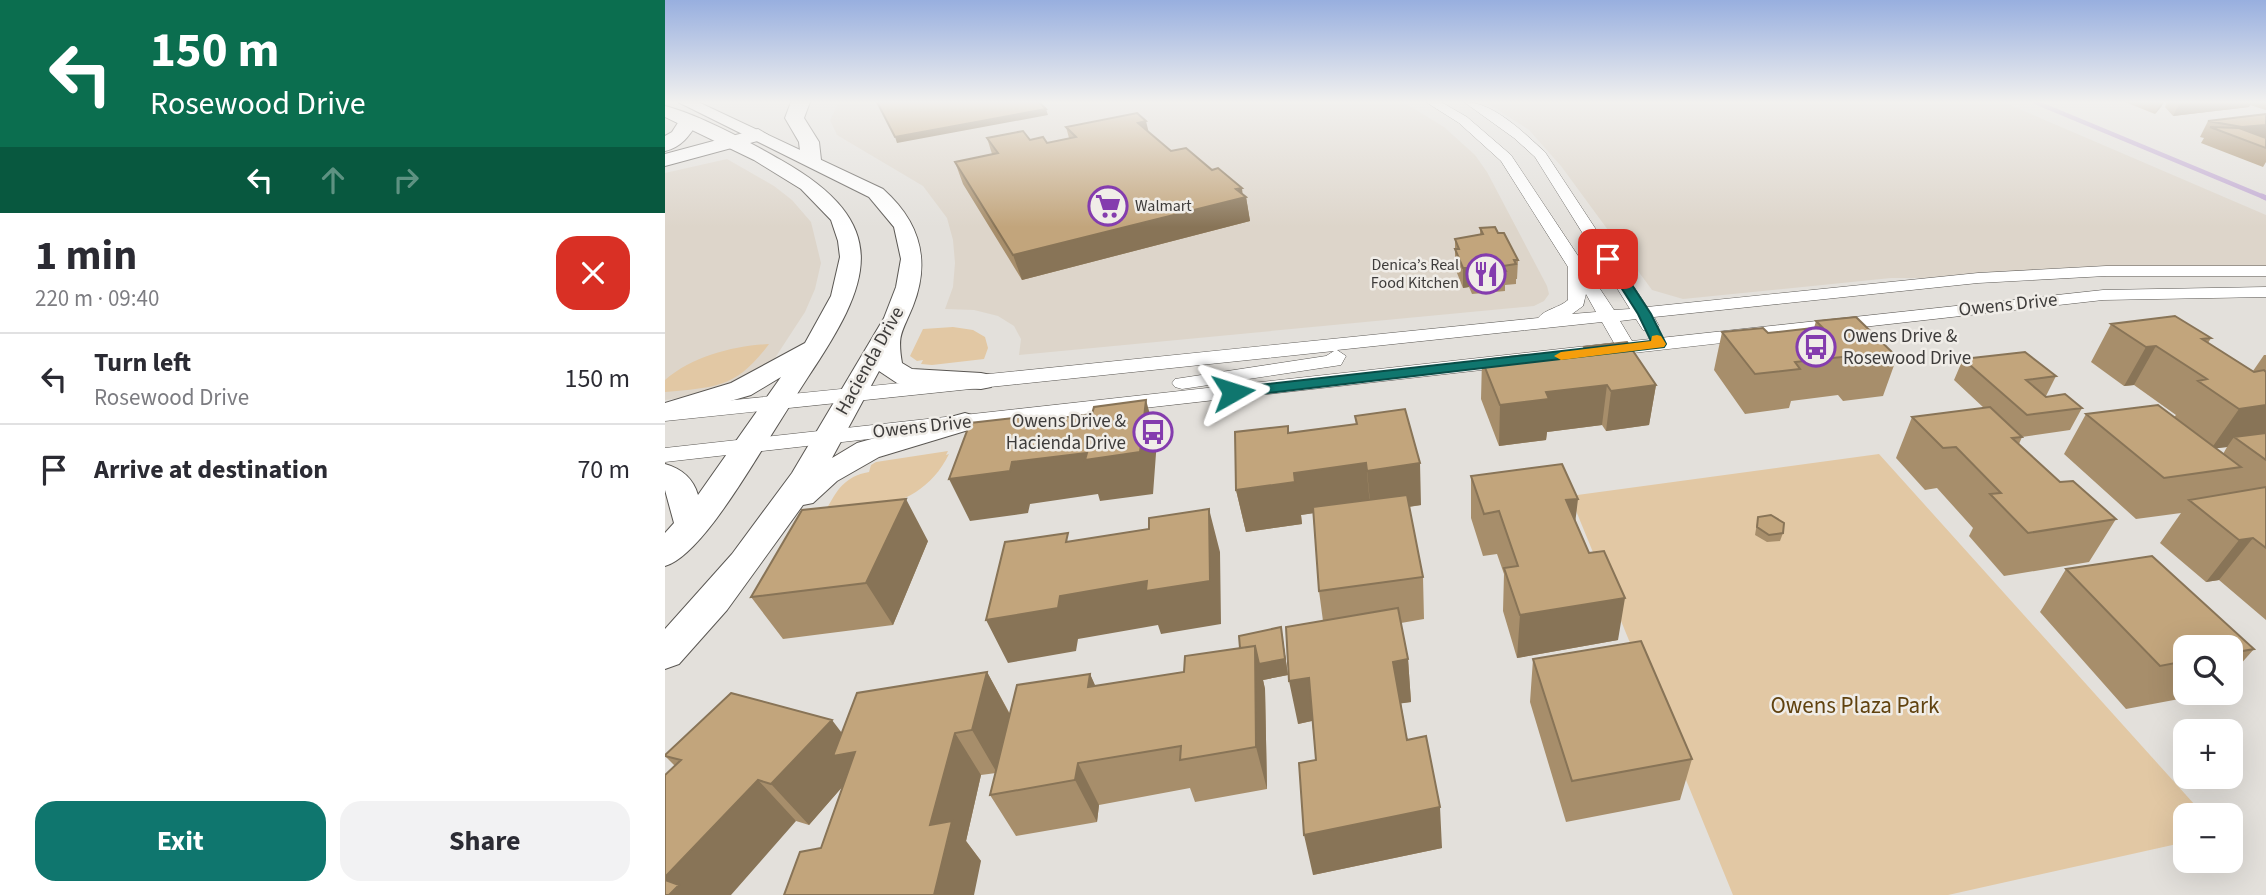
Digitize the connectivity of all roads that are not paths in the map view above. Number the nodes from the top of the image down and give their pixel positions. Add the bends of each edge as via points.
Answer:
1 (726, 144) edge
2 (736, 144) edge
3 (777, 144) edge
4 (810, 144) edge
5 (1490, 144) edge
6 (1528, 144) edge
7 (665, 160) edge
8 (811, 160) junction
9 (1577, 266) junction
10 (2266, 271) edge
11 (1622, 279) junction
12 (2266, 292) edge
13 (1718, 306) junction
14 (1644, 314) junction
15 (1609, 318) junction
16 (1531, 326) junction
17 (885, 339) junction
18 (1659, 344) junction
19 (1341, 345) junction
20 (815, 346) junction
21 (1627, 349) junction
22 (981, 381) junction
23 (852, 394) junction
24 (778, 402) junction
25 (665, 413) edge
26 (1032, 415) junction
27 (965, 422) junction
28 (828, 437) junction
29 (749, 446) junction
30 (665, 455) edge
31 (665, 474) edge
32 (779, 517) junction
33 (691, 524) junction
34 (665, 554) edge
35 (665, 653) edge

1 - 7 highway
2 - 20 main road, Hacienda Drive via 812,189 844,226 851,256 849,278 841,303
3 - 8 main road, Hacienda Drive
4 - 8 highway
5 - 9 street via 1506,158
6 - 11 street
8 - 17 main road, Hacienda Drive via 876,192 905,224 912,269
9 - 15 street
9 - 16 street via 1577,302
10 - 13 street, Owens Drive via 2106,271 1978,278
11 - 13 street via 1660,298
11 - 14 street
12 - 18 street, Owens Drive via 2103,295
13 - 14 street, Owens Drive
14 - 15 street, Owens Drive
14 - 18 street
15 - 16 street, Owens Drive
15 - 21 street
16 - 19 street, Owens Drive
17 - 22 main road via 889,367 906,377
17 - 23 main road, Hacienda Drive
18 - 21 street, Owens Drive
19 - 22 street, Owens Drive
19 - 26 street via 1334,360 1148,388
20 - 24 main road, Hacienda Drive
20 - 25 main road via 741,389
21 - 26 street, Owens Drive
22 - 23 street, Owens Drive
23 - 24 street, Owens Drive
23 - 28 main road, Hacienda Drive
24 - 25 street, Owens Drive
24 - 29 main road, Hacienda Drive
26 - 27 street, Owens Drive
27 - 28 street, Owens Drive
27 - 32 main road via 848,459
28 - 29 street, Owens Drive
28 - 32 main road, Hacienda Drive
29 - 30 street, Owens Drive
29 - 33 main road, Hacienda Drive
31 - 33 main road via 680,486
32 - 35 main road, Hacienda Drive via 743,567
33 - 34 main road, Hacienda Drive

